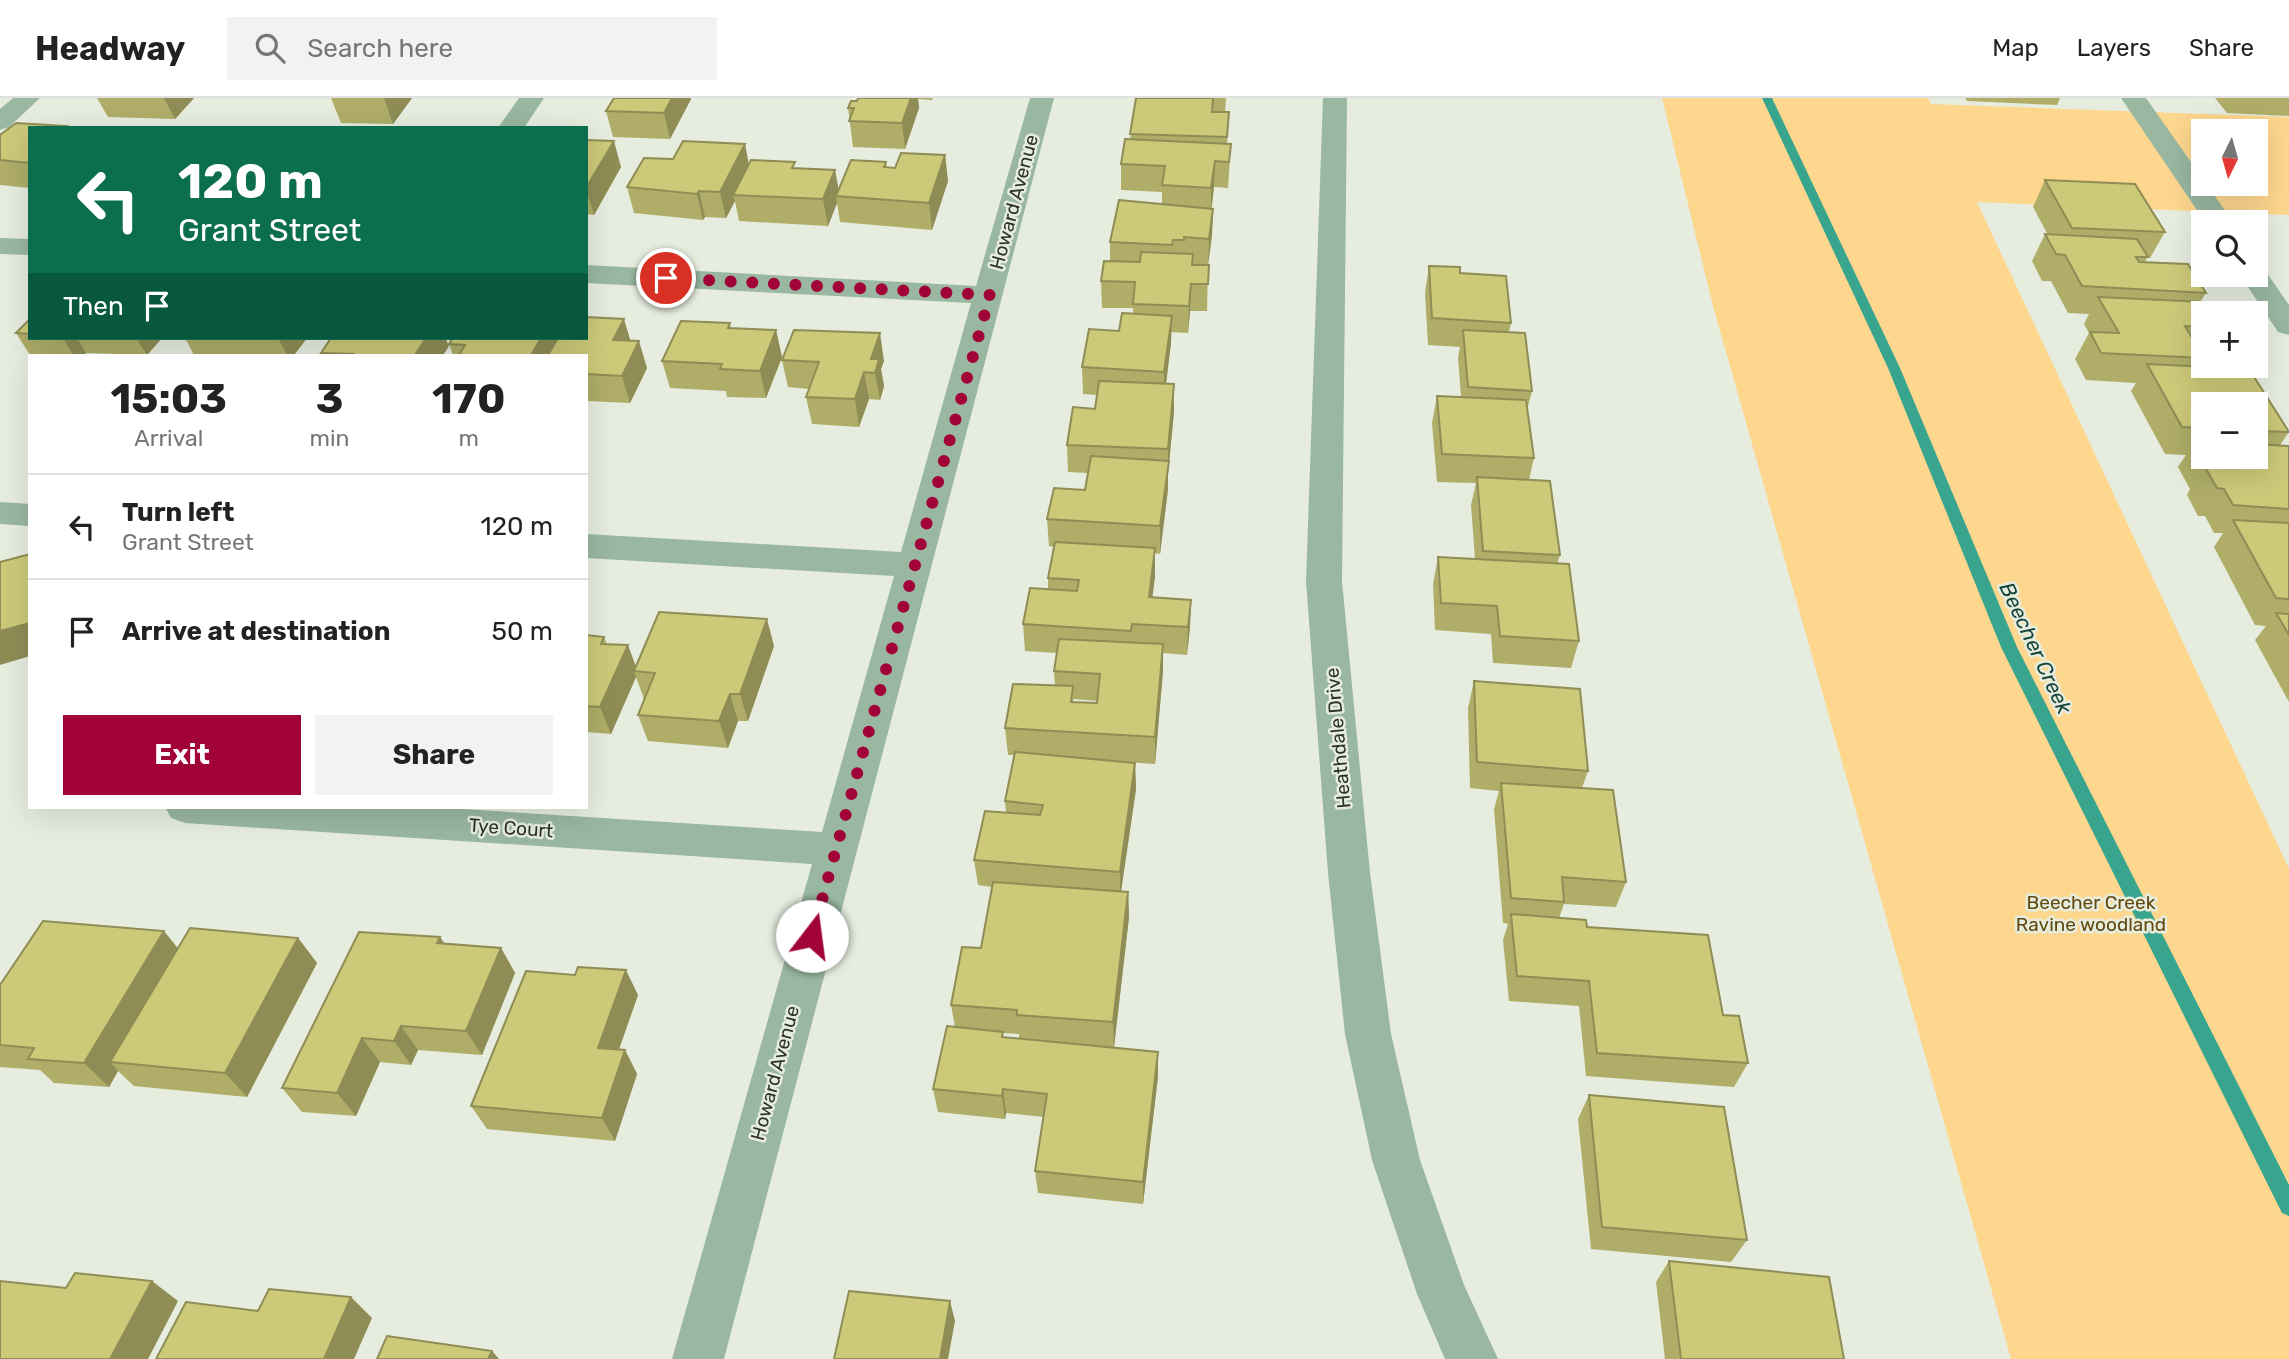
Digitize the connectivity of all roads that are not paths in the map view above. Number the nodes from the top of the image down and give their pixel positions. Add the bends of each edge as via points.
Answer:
1 (28, 98) edge
2 (532, 98) edge
3 (1042, 98) edge
4 (1335, 98) edge
5 (2133, 98) edge
6 (0, 122) edge
7 (512, 126) edge
8 (2211, 210) edge
9 (0, 246) edge
10 (28, 247) edge
11 (588, 274) edge
12 (2262, 287) edge
13 (990, 295) junction
14 (2289, 326) edge
15 (0, 513) edge
16 (28, 515) edge
17 (588, 546) edge
18 (917, 565) junction
19 (216, 809) edge
20 (836, 849) junction
21 (698, 1359) edge
22 (1472, 1359) edge

1 - 6 street
2 - 7 street
3 - 13 street, Howard Avenue
4 - 22 street, Heathdale Drive via 1324,581 1349,873 1368,1034 1395,1160 1442,1294
5 - 8 street
9 - 10 street
11 - 13 street
12 - 14 street
13 - 18 street, Howard Avenue
15 - 16 street
17 - 18 street
18 - 20 street, Howard Avenue
19 - 20 street, Tye Court
20 - 21 street, Howard Avenue

